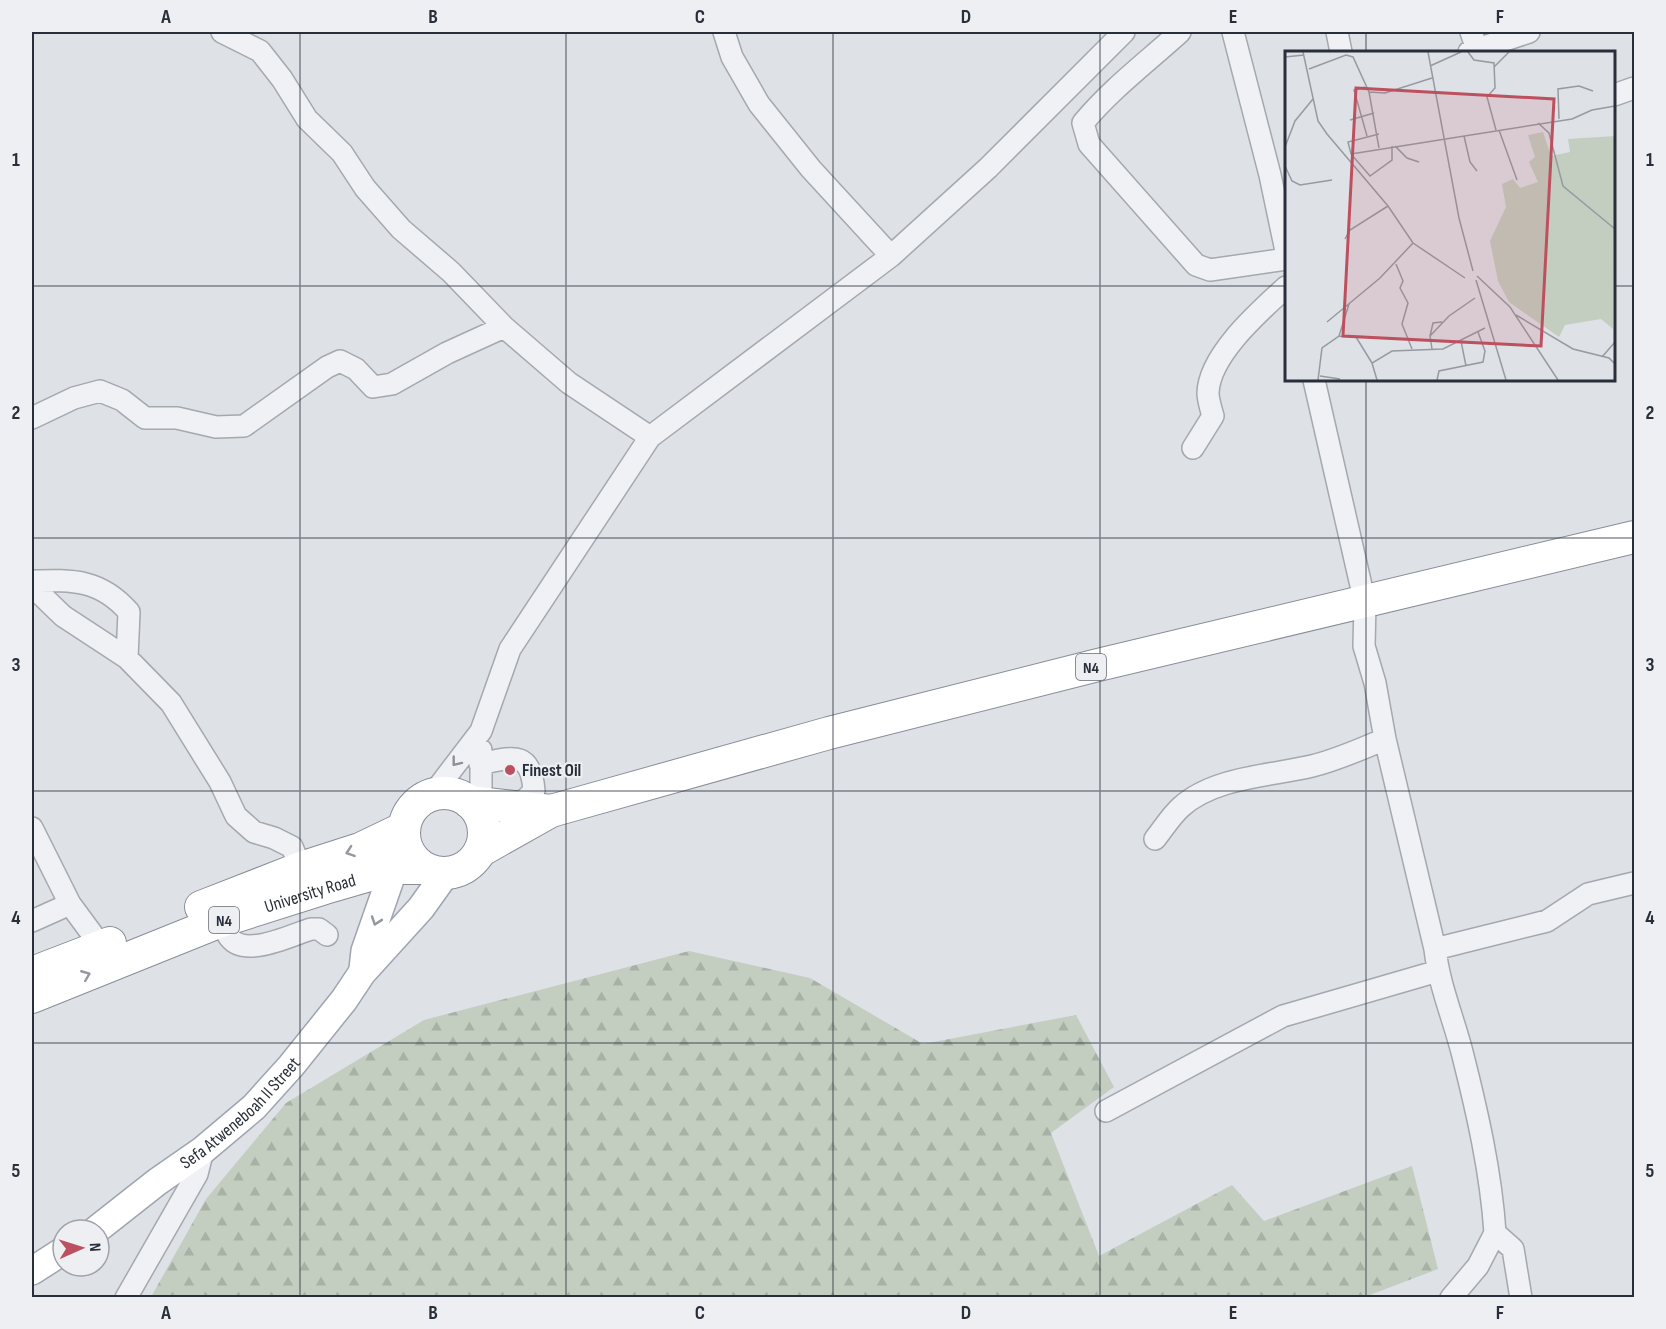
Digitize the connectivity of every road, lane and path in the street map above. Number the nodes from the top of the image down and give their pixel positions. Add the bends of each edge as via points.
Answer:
1 (222, 32) edge
2 (724, 32) edge
3 (1124, 32) edge
4 (1180, 32) edge
5 (1233, 32) edge
6 (1337, 32) edge
7 (1529, 32) edge
8 (1474, 47) edge
9 (1341, 51) edge
10 (1635, 88) edge
11 (1615, 95) edge
12 (1278, 175) edge
13 (1285, 234) edge
14 (891, 256) junction
15 (1285, 259) edge
16 (1285, 289) edge
17 (504, 327) junction
18 (1314, 381) edge
19 (32, 418) edge
20 (650, 436) junction
21 (1193, 448) dead end
22 (1635, 537) edge
23 (32, 581) edge
24 (32, 586) edge
25 (1365, 603) junction
26 (127, 658) junction
27 (481, 731) junction
28 (1385, 739) junction
29 (480, 764) junction
30 (433, 794) junction
31 (485, 808) junction
32 (551, 811) junction
33 (32, 828) edge
34 (1155, 839) dead end
35 (480, 851) junction
36 (414, 857) junction
37 (301, 868) junction
38 (1635, 884) edge
39 (70, 904) junction
40 (32, 921) edge
41 (221, 921) junction
42 (327, 935) dead end
43 (100, 946) junction
44 (1435, 949) junction
45 (1438, 970) junction
46 (32, 973) edge
47 (362, 973) junction
48 (32, 997) edge
49 (1106, 1111) dead end
50 (203, 1150) junction
51 (111, 1218) edge
52 (1495, 1233) junction
53 (51, 1259) edge
54 (32, 1271) edge
55 (126, 1298) edge
56 (1451, 1298) edge
57 (1521, 1298) edge

1 - 17 street via 260,51 307,119 342,153 364,188 401,229 451,272
2 - 14 street via 732,57 759,104 811,169
3 - 14 street via 988,168
4 - 15 street via 1103,99 1083,123 1089,144 1196,265 1210,270
5 - 12 street
6 - 9 street
7 - 8 street
10 - 11 street
12 - 13 street
14 - 20 street
16 - 21 street via 1245,326 1215,368 1208,393 1213,416
17 - 19 street via 447,352 392,384 373,387 356,369 340,361 244,426 216,427 177,418 145,417 123,400 100,391 74,398
17 - 20 street via 569,383
18 - 25 street
20 - 27 street via 510,649
22 - 25 highway, N4
23 - 26 street via 93,585 118,600 129,612
24 - 26 street via 63,616
25 - 28 street via 1364,646
25 - 32 highway, N4 via 840,730
26 - 37 street via 171,703 220,782 236,816 254,831 292,847
27 - 29 street
27 -> 30 street
28 - 34 street via 1314,765 1208,790 1181,807
28 - 44 street
29 - 31 street
29 - 31 street via 518,759 528,764 533,776 534,791 526,799
30 - 31 highway, N4 via 452,794
30 - 36 highway via 410,810
31 - 32 highway, N4
31 - 35 highway
32 - 35 highway, N4
33 - 39 street
35 - 36 highway, N4 via 466,867
36 -> 37 highway, University Road / N4 via 360,849
36 - 41 highway, University Road / N4
36 -> 47 main road, Sefa Atweneboah II Street via 365,951
36 - 47 main road, Sefa Atweneboah II Street via 421,908
37 - 43 highway, University Road / N4
38 - 44 street via 1588,894 1547,921
39 - 40 street
39 - 43 street
41 - 42 street via 230,938 246,947 311,928
48 -> 41 highway, University Road / N4
43 - 46 highway, University Road / N4
44 - 45 street
45 - 49 street via 1283,1016
45 - 52 street via 1464,1062 1492,1194
47 - 50 main road, Sefa Atweneboah II Street via 291,1066 254,1107
50 - 51 main road, Sefa Atweneboah II Street
50 - 55 street via 197,1174
52 - 56 street via 1478,1266
52 - 57 street via 1513,1249
53 - 54 main road

